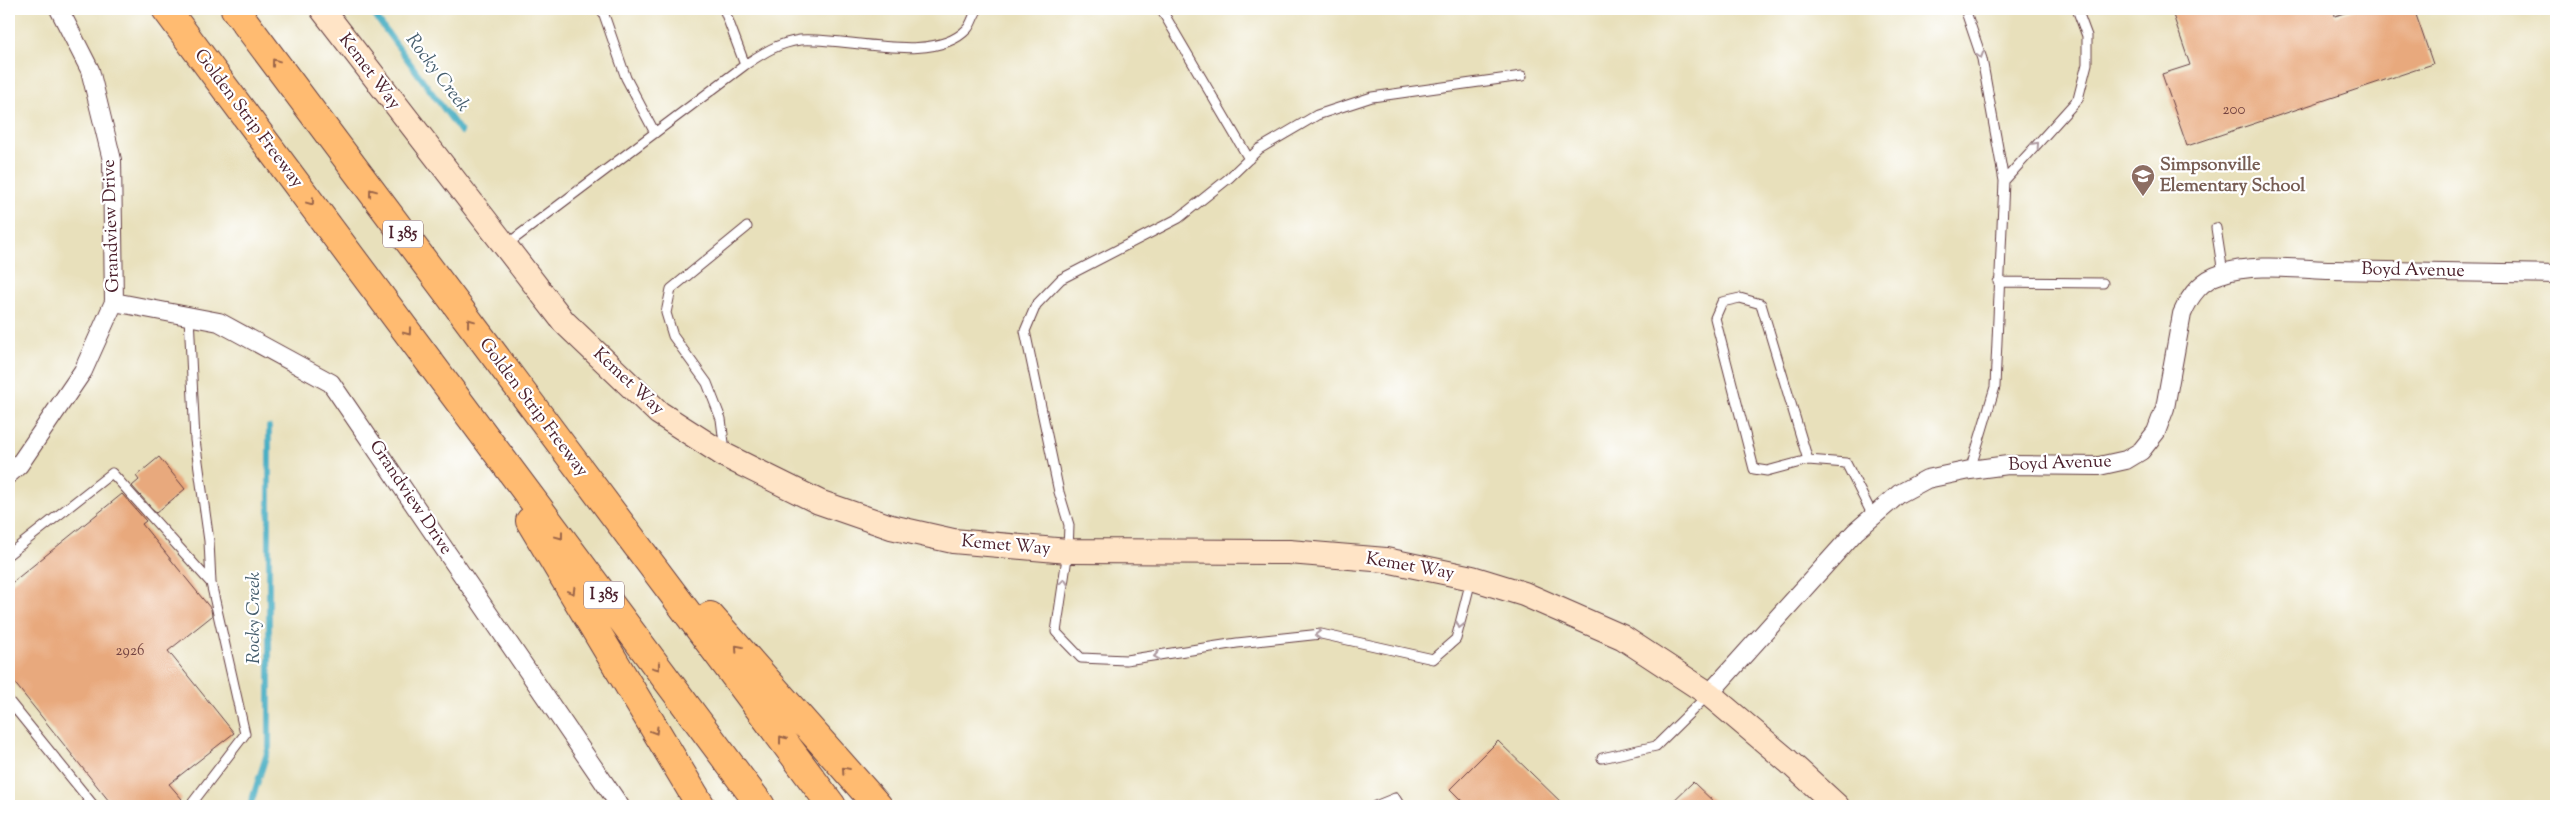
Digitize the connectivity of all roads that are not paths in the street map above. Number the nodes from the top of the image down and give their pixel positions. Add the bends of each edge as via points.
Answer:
1 (58, 9) edge
2 (166, 9) edge
3 (234, 9) edge
4 (322, 9) edge
5 (602, 9) edge
6 (724, 9) edge
7 (978, 9) edge
8 (1161, 9) edge
9 (1966, 9) edge
10 (2077, 9) edge
11 (745, 65) junction
12 (1522, 76) dead end
13 (655, 133) junction
14 (1249, 159) junction
15 (2004, 181) junction
16 (746, 227) dead end
17 (2216, 228) dead end
18 (504, 246) junction
19 (2223, 273) junction
20 (2556, 274) edge
21 (1998, 282) junction
22 (2103, 284) dead end
23 (114, 302) junction
24 (189, 316) junction
25 (448, 385) junction
26 (726, 456) junction
27 (572, 460) junction
28 (1808, 460) junction
29 (1970, 470) junction
30 (9, 474) edge
31 (1873, 516) junction
32 (1068, 551) junction
33 (9, 554) edge
34 (1472, 578) junction
35 (210, 583) junction
36 (1709, 694) junction
37 (9, 701) edge
38 (1602, 758) dead end
39 (94, 806) edge
40 (190, 806) edge
41 (620, 806) edge
42 (701, 806) edge
43 (761, 806) edge
44 (832, 806) edge
45 (878, 806) edge
46 (1376, 806) edge
47 (1400, 806) edge
48 (1837, 806) edge

1 - 23 street, Grandview Drive via 90,70 112,160
2 -> 25 highway, Golden Strip Freeway / I 385
27 -> 3 highway, Golden Strip Freeway / I 385
4 - 18 street, Kemet Way
5 - 13 lane via 626,78
6 - 11 lane
7 - 11 lane via 967,29 943,44 902,47 801,40 774,46
8 - 14 lane
9 -> 15 lane via 1982,59
15 -> 10 lane via 2078,99 2087,64 2086,36
11 - 13 lane
12 - 14 lane via 1372,97 1317,115 1259,149
13 - 18 lane
14 - 32 lane via 1179,218 1062,279 1036,305 1025,331 1069,525
15 - 21 lane
16 - 26 lane via 671,289 666,313 673,336 707,383 720,419
17 - 19 lane
18 - 26 street, Kemet Way via 564,322 659,413
19 - 20 street, Boyd Avenue via 2250,269 2296,269
19 - 29 street, Boyd Avenue via 2201,285 2187,303 2182,314 2165,408 2156,432 2141,451 2126,460 2099,466 2008,465
21 - 22 lane
21 - 29 lane via 1995,387
23 - 24 street, Grandview Drive
23 - 30 street, Grandview Drive via 83,371 19,465
24 - 35 lane via 195,440
24 - 41 street, Grandview Drive via 219,322 331,383
25 -> 42 highway
25 -> 43 highway, Golden Strip Freeway / I 385
26 - 32 street, Kemet Way via 819,502 891,527 953,541
44 -> 27 highway, Golden Strip Freeway / I 385
45 -> 27 highway
28 - 28 lane via 1761,304 1740,298 1722,302 1715,318 1754,468 1767,471
28 - 31 lane via 1846,463
29 - 31 street, Boyd Avenue via 1927,479 1899,494
31 - 36 street, Boyd Avenue via 1831,557
32 - 34 street, Kemet Way via 1289,552 1386,560
34 -> 32 lane via 1456,639 1433,659 1321,634 1126,660 1081,658 1056,632
33 - 35 lane via 112,473
34 - 36 street, Kemet Way via 1524,594 1622,636
35 - 40 lane via 234,675 245,734
36 - 38 lane via 1656,746
36 - 48 street, Kemet Way
37 - 39 lane
46 - 47 lane via 1395,798

